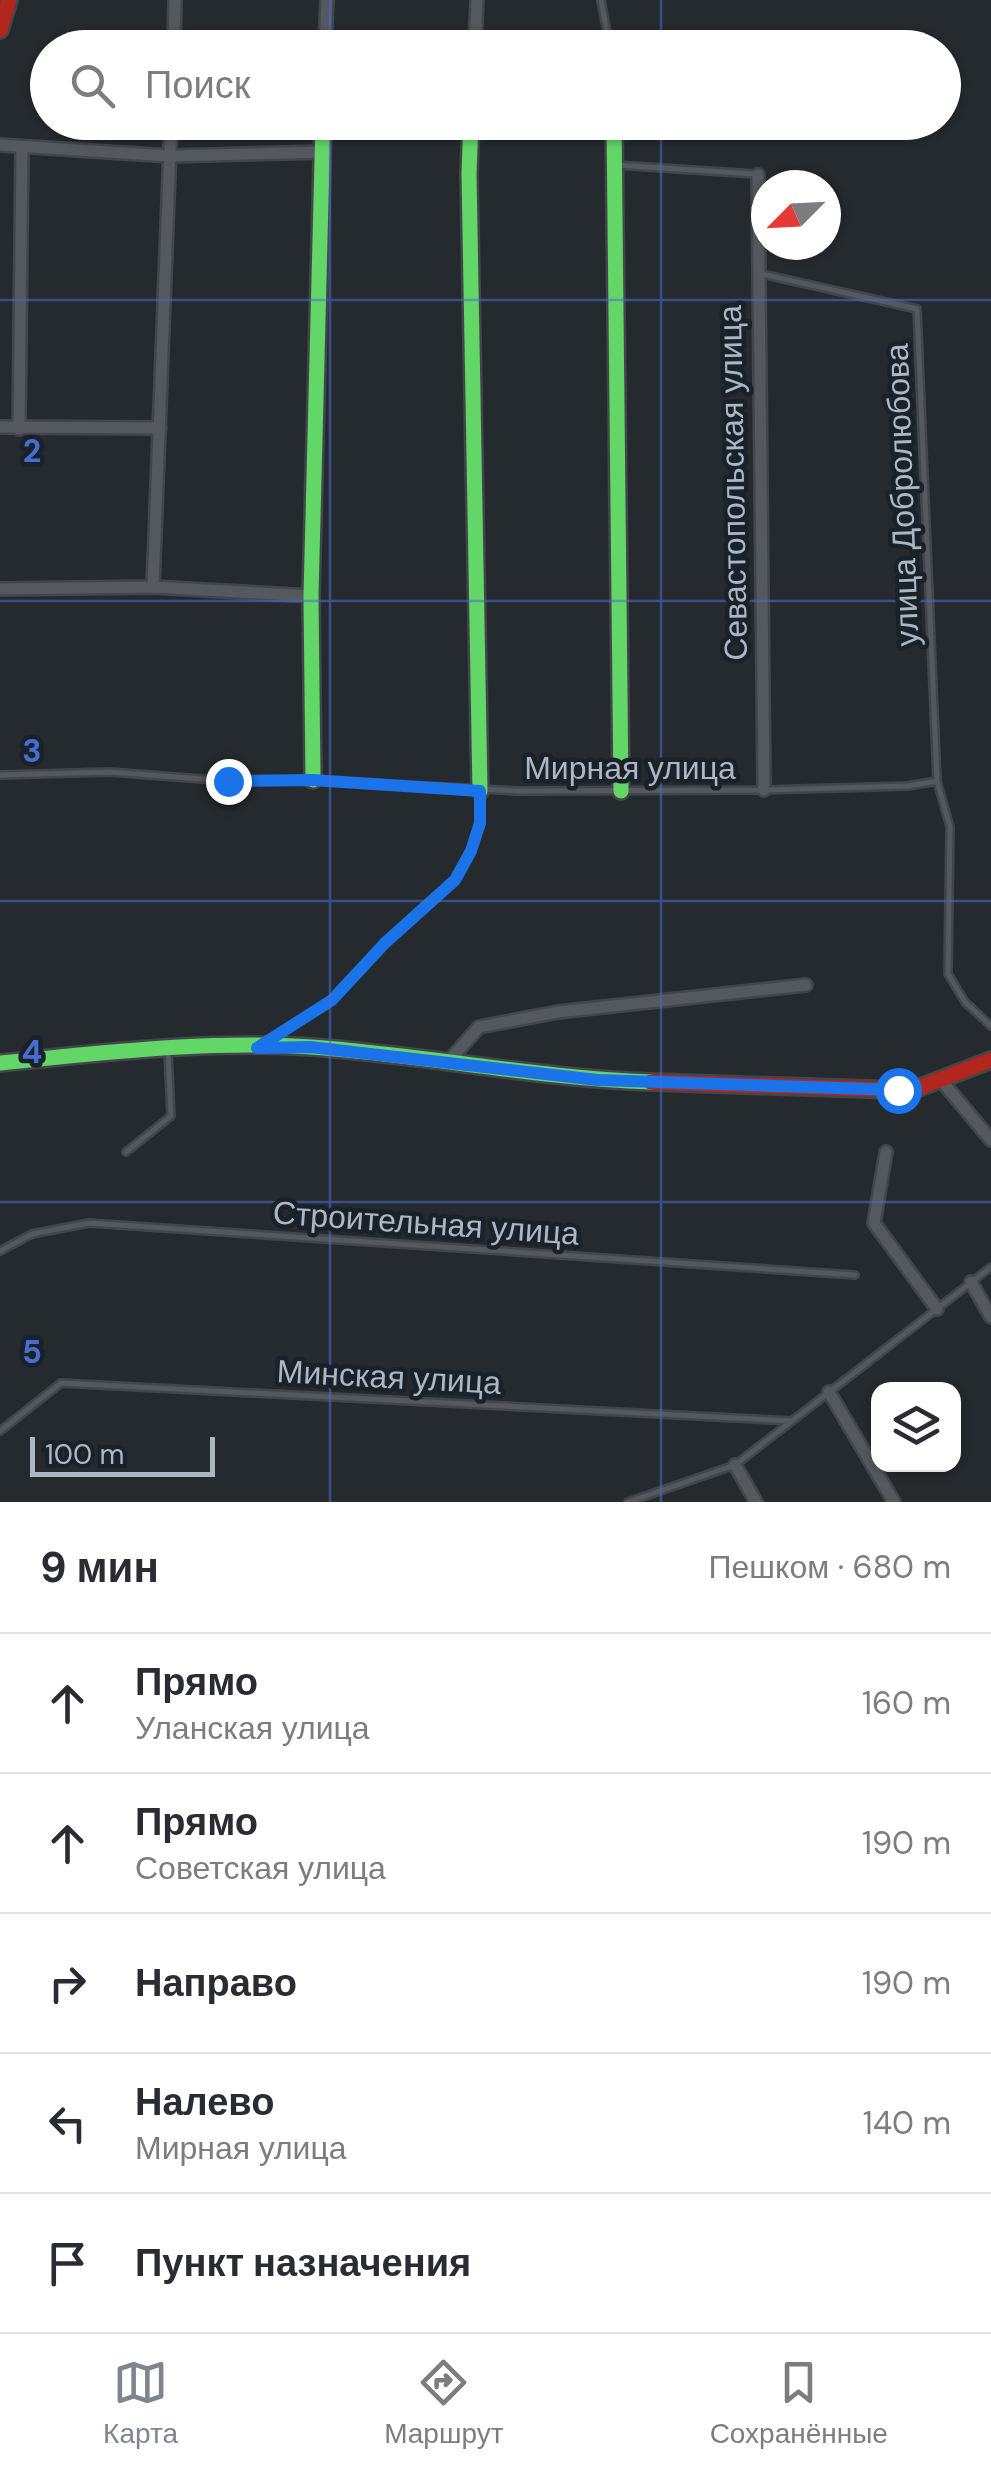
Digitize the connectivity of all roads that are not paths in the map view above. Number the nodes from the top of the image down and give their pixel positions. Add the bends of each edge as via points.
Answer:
1 (8, 0) edge
2 (176, 0) edge
3 (327, 0) edge
4 (477, 0) edge
5 (601, 0) edge
6 (0, 30) edge
7 (175, 30) edge
8 (326, 30) edge
9 (476, 30) edge
10 (607, 30) edge
11 (170, 140) edge
12 (323, 140) edge
13 (470, 140) edge
14 (614, 140) edge
15 (0, 146) edge
16 (22, 147) junction
17 (323, 152) junction
18 (170, 156) junction
19 (615, 165) junction
20 (751, 174) edge
21 (759, 260) edge
22 (759, 274) junction
23 (0, 426) edge
24 (160, 428) junction
25 (19, 429) junction
26 (154, 587) junction
27 (0, 588) edge
28 (311, 596) junction
29 (0, 775) edge
30 (312, 780) junction
31 (937, 781) junction
32 (764, 790) junction
33 (480, 791) junction
34 (621, 791) junction
35 (806, 985) dead end
36 (991, 1026) edge
37 (168, 1047) junction
38 (257, 1048) junction
39 (991, 1060) edge
40 (448, 1062) junction
41 (0, 1064) edge
42 (940, 1079) junction
43 (991, 1140) edge
44 (126, 1152) dead end
45 (886, 1152) dead end
46 (0, 1251) edge
47 (991, 1267) edge
48 (855, 1275) dead end
49 (971, 1282) junction
50 (937, 1309) junction
51 (991, 1316) edge
52 (829, 1392) junction
53 (792, 1421) junction
54 (0, 1430) edge
55 (735, 1466) junction
56 (628, 1502) edge
57 (756, 1502) edge
58 (894, 1502) edge

1 - 6 street
2 - 7 street
3 - 8 street
4 - 9 street
5 - 10 lane
11 - 18 street
12 - 17 street
13 - 33 street
14 - 19 street
15 - 16 street
16 - 18 street
16 - 25 street
17 - 18 street
17 - 28 street
18 - 24 street
19 - 20 lane
19 - 34 street
21 - 22 street, Севастопольская улица
22 - 31 lane, улица Добролюбова via 917,309
22 - 32 street, Севастопольская улица
23 - 25 street
24 - 25 street
24 - 26 street
26 - 27 street
26 - 28 street
28 - 30 street
29 - 30 lane, Мирная улица
30 - 33 lane, Мирная улица
31 - 32 lane, Мирная улица
31 - 36 lane via 950,826 948,974
32 - 34 lane, Мирная улица
33 - 34 lane, Мирная улица
33 - 38 lane via 480,823 455,880 332,1000
35 - 40 street via 479,1027
37 - 38 street
37 - 41 street
37 - 44 lane via 171,1116
38 - 40 street
39 - 42 street
40 - 42 street via 598,1080 898,1090
42 - 43 street
45 - 50 street via 874,1222
46 - 48 lane, Строительная улица via 32,1234 89,1222
47 - 49 lane
49 - 50 lane
49 - 51 street
50 - 52 lane
52 - 53 lane
52 - 58 street
53 - 54 lane, Минская улица via 62,1383
53 - 55 lane
55 - 56 lane
55 - 57 street

